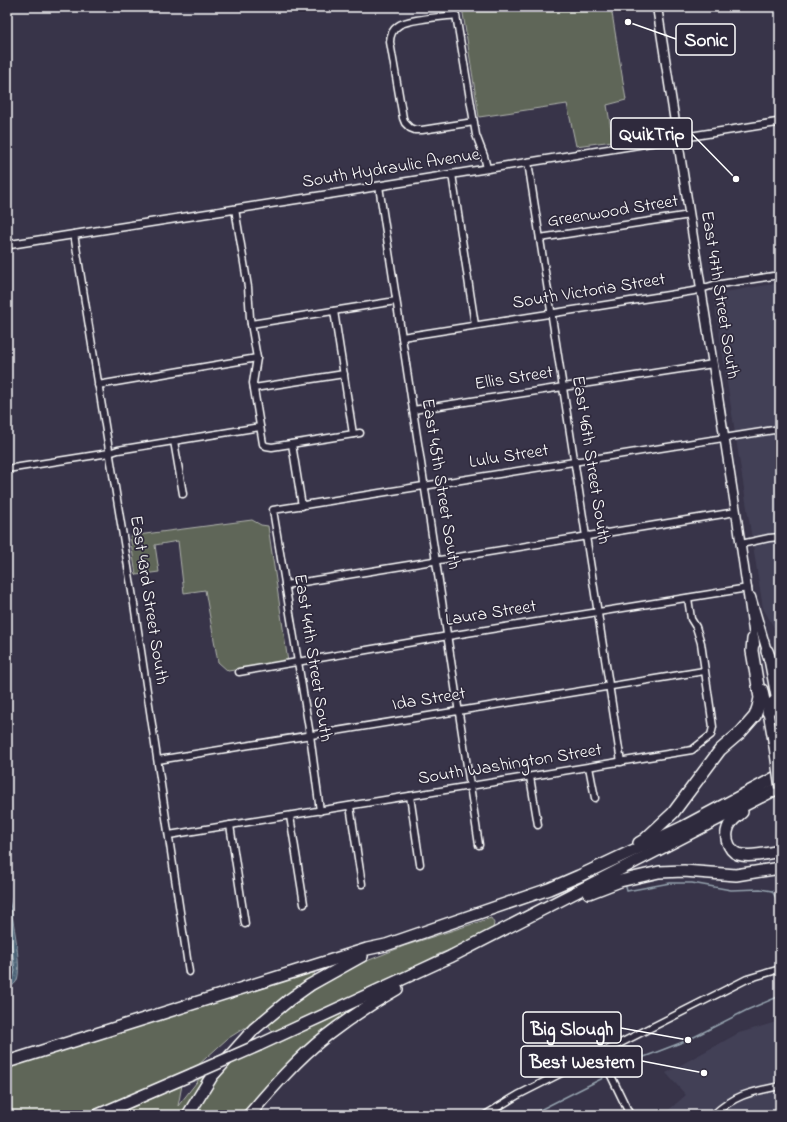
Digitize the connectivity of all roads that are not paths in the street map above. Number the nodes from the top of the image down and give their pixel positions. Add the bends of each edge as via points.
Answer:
1 (657, 7) edge
2 (474, 122) junction
3 (780, 122) edge
4 (678, 138) junction
5 (528, 162) junction
6 (487, 168) junction
7 (452, 174) junction
8 (379, 186) junction
9 (235, 209) junction
10 (690, 215) junction
11 (74, 234) junction
12 (540, 238) junction
13 (7, 244) edge
14 (780, 275) edge
15 (701, 289) junction
16 (396, 301) junction
17 (334, 311) junction
18 (551, 313) junction
19 (251, 324) junction
20 (475, 325) junction
21 (402, 337) junction
22 (257, 358) junction
23 (713, 364) junction
24 (344, 374) junction
25 (98, 385) junction
26 (563, 387) junction
27 (254, 388) junction
28 (413, 410) junction
29 (260, 427) junction
30 (780, 429) edge
31 (360, 433) dead end
32 (353, 434) junction
33 (725, 438) junction
34 (174, 441) junction
35 (292, 444) junction
36 (109, 453) junction
37 (575, 462) junction
38 (7, 469) edge
39 (425, 486) junction
40 (183, 494) dead end
41 (302, 506) junction
42 (273, 510) joint
43 (736, 512) junction
44 (586, 537) junction
45 (780, 538) edge
46 (741, 544) junction
47 (436, 561) junction
48 (285, 585) junction
49 (748, 588) junction
50 (688, 598) junction
51 (598, 612) junction
52 (448, 636) junction
53 (753, 639) junction
54 (767, 651) junction
55 (298, 662) junction
56 (704, 671) junction
57 (239, 672) dead end
58 (780, 676) edge
59 (609, 686) junction
60 (778, 698) edge
61 (459, 710) junction
62 (768, 712) junction
63 (780, 718) edge
64 (310, 735) junction
65 (158, 760) junction
66 (621, 762) junction
67 (589, 767) junction
68 (780, 775) edge
69 (530, 777) junction
70 (470, 786) junction
71 (780, 787) edge
72 (410, 796) junction
73 (595, 798) dead end
74 (754, 801) junction
75 (350, 806) junction
76 (320, 811) junction
77 (290, 816) junction
78 (230, 825) junction
79 (538, 825) dead end
80 (170, 835) junction
81 (479, 845) dead end
82 (780, 851) edge
83 (420, 864) dead end
84 (605, 864) junction
85 (780, 868) edge
86 (362, 884) dead end
87 (304, 904) dead end
88 (245, 924) dead end
89 (494, 935) junction
90 (386, 945) junction
91 (450, 957) junction
92 (780, 969) edge
93 (189, 972) dead end
94 (600, 1053) junction
95 (7, 1062) edge
96 (780, 1086) edge
97 (98, 1115) edge
98 (188, 1115) edge
99 (249, 1115) edge
100 (485, 1115) edge
101 (630, 1115) edge
102 (714, 1115) edge

1 - 4 main road, East 47th Street South
2 - 2 street via 456,15 399,25 392,32 390,42 404,121 415,130
2 - 6 street
3 - 4 street, South Hydraulic Avenue
4 - 5 street, South Hydraulic Avenue
4 - 10 main road, East 47th Street South
5 - 6 street, South Hydraulic Avenue
5 - 12 street, East 46th Street South
6 - 7 street, South Hydraulic Avenue
7 - 8 street, South Hydraulic Avenue
7 - 20 street
8 - 9 street, South Hydraulic Avenue
8 - 16 street, East 45th Street South
9 - 11 street, South Hydraulic Avenue
9 - 19 street via 248,287
10 - 12 street, Greenwood Street
10 - 15 main road, East 47th Street South
11 - 13 street, South Hydraulic Avenue
11 - 25 street, East 43rd Street South
12 - 18 street, East 46th Street South
14 - 15 street, South Victoria Street
15 - 18 street, South Victoria Street
15 - 23 main road, East 47th Street South
16 - 17 street
16 - 21 street, East 45th Street South
17 - 19 street
17 - 24 street
18 - 20 street, South Victoria Street
18 - 26 street, East 46th Street South
19 - 22 street
20 - 21 street, South Victoria Street
21 - 28 street, East 45th Street South
22 - 25 street
22 - 27 street
23 - 26 street, Ellis Street
23 - 33 main road, East 47th Street South
24 - 27 street
24 - 32 street
25 - 36 street, East 43rd Street South
26 - 28 street, Ellis Street
26 - 37 street, East 46th Street South
27 - 29 street
28 - 39 street, East 45th Street South
29 - 34 street
29 - 35 street via 263,444 266,446
30 - 33 street, Lulu Street
31 - 32 street
32 - 35 street
33 - 37 street, Lulu Street
33 - 43 main road, East 47th Street South
34 - 36 street
34 - 40 street
35 - 41 street
36 - 38 street
36 - 65 street, East 43rd Street South
37 - 39 street, Lulu Street
37 - 44 street, East 46th Street South
39 - 41 street, Lulu Street
39 - 47 street, East 45th Street South
41 - 42 street, Lulu Street
42 - 48 street, East 44th Street South
43 - 44 street
43 - 46 main road, East 47th Street South
44 - 47 street
44 - 51 street, East 46th Street South
45 - 46 street
46 - 49 main road, East 47th Street South
47 - 48 street
47 - 52 street, East 45th Street South
48 - 55 street, East 44th Street South
49 - 50 street, Laura Street
49 - 53 main road, East 47th Street South
49 - 54 main road, East 47th Street South
50 - 51 street, Laura Street
50 - 56 street, South Washington Street via 701,643
51 - 52 street, Laura Street
51 - 59 street, East 46th Street South
52 - 55 street, Laura Street
52 - 61 street, East 45th Street South
53 - 62 main road, East 47th Street South
53 - 84 highway via 752,651 760,698 755,716 742,732 720,750 673,813 644,840
54 - 58 highway via 770,662
54 - 60 main road, East 47th Street South
55 - 57 street, Laura Street
55 - 64 street, East 44th Street South
56 - 59 street, Ida Street
56 - 66 street, South Washington Street via 713,727 711,735 692,750
59 - 61 street, Ida Street
59 - 66 street, East 46th Street South
60 - 62 highway
60 - 63 main road, East 47th Street South
61 - 64 street, Ida Street
61 - 70 street, East 45th Street South
62 - 71 main road, East 47th Street South, bridge
64 - 65 street, Ida Street
64 - 76 street, East 44th Street South
65 - 80 street, East 43rd Street South
66 - 67 street, South Washington Street
67 - 69 street, South Washington Street
67 - 73 street
68 - 84 highway via 683,827
69 - 70 street, South Washington Street
69 - 79 street
70 - 72 street, South Washington Street
70 - 81 street, East 45th Street South
71 - 74 highway
72 - 75 street, South Washington Street
72 - 83 street
74 - 82 highway via 731,821 726,838 729,846 741,855
74 - 89 highway
75 - 76 street, South Washington Street
75 - 86 street
76 - 77 street, South Washington Street
77 - 78 street, South Washington Street
77 - 87 street
78 - 80 street, South Washington Street
78 - 88 street
80 - 93 street, East 43rd Street South
84 - 90 highway via 549,889
85 - 89 highway via 736,875 684,871 659,872 635,877 595,891
89 - 91 highway
90 - 95 highway
90 - 98 highway via 310,985 254,1029 212,1076
91 - 97 highway, bridge
91 - 99 highway via 377,1000 326,1036 281,1078
92 - 94 street via 747,979
94 - 100 street
94 - 101 street
96 - 102 street via 734,1098

